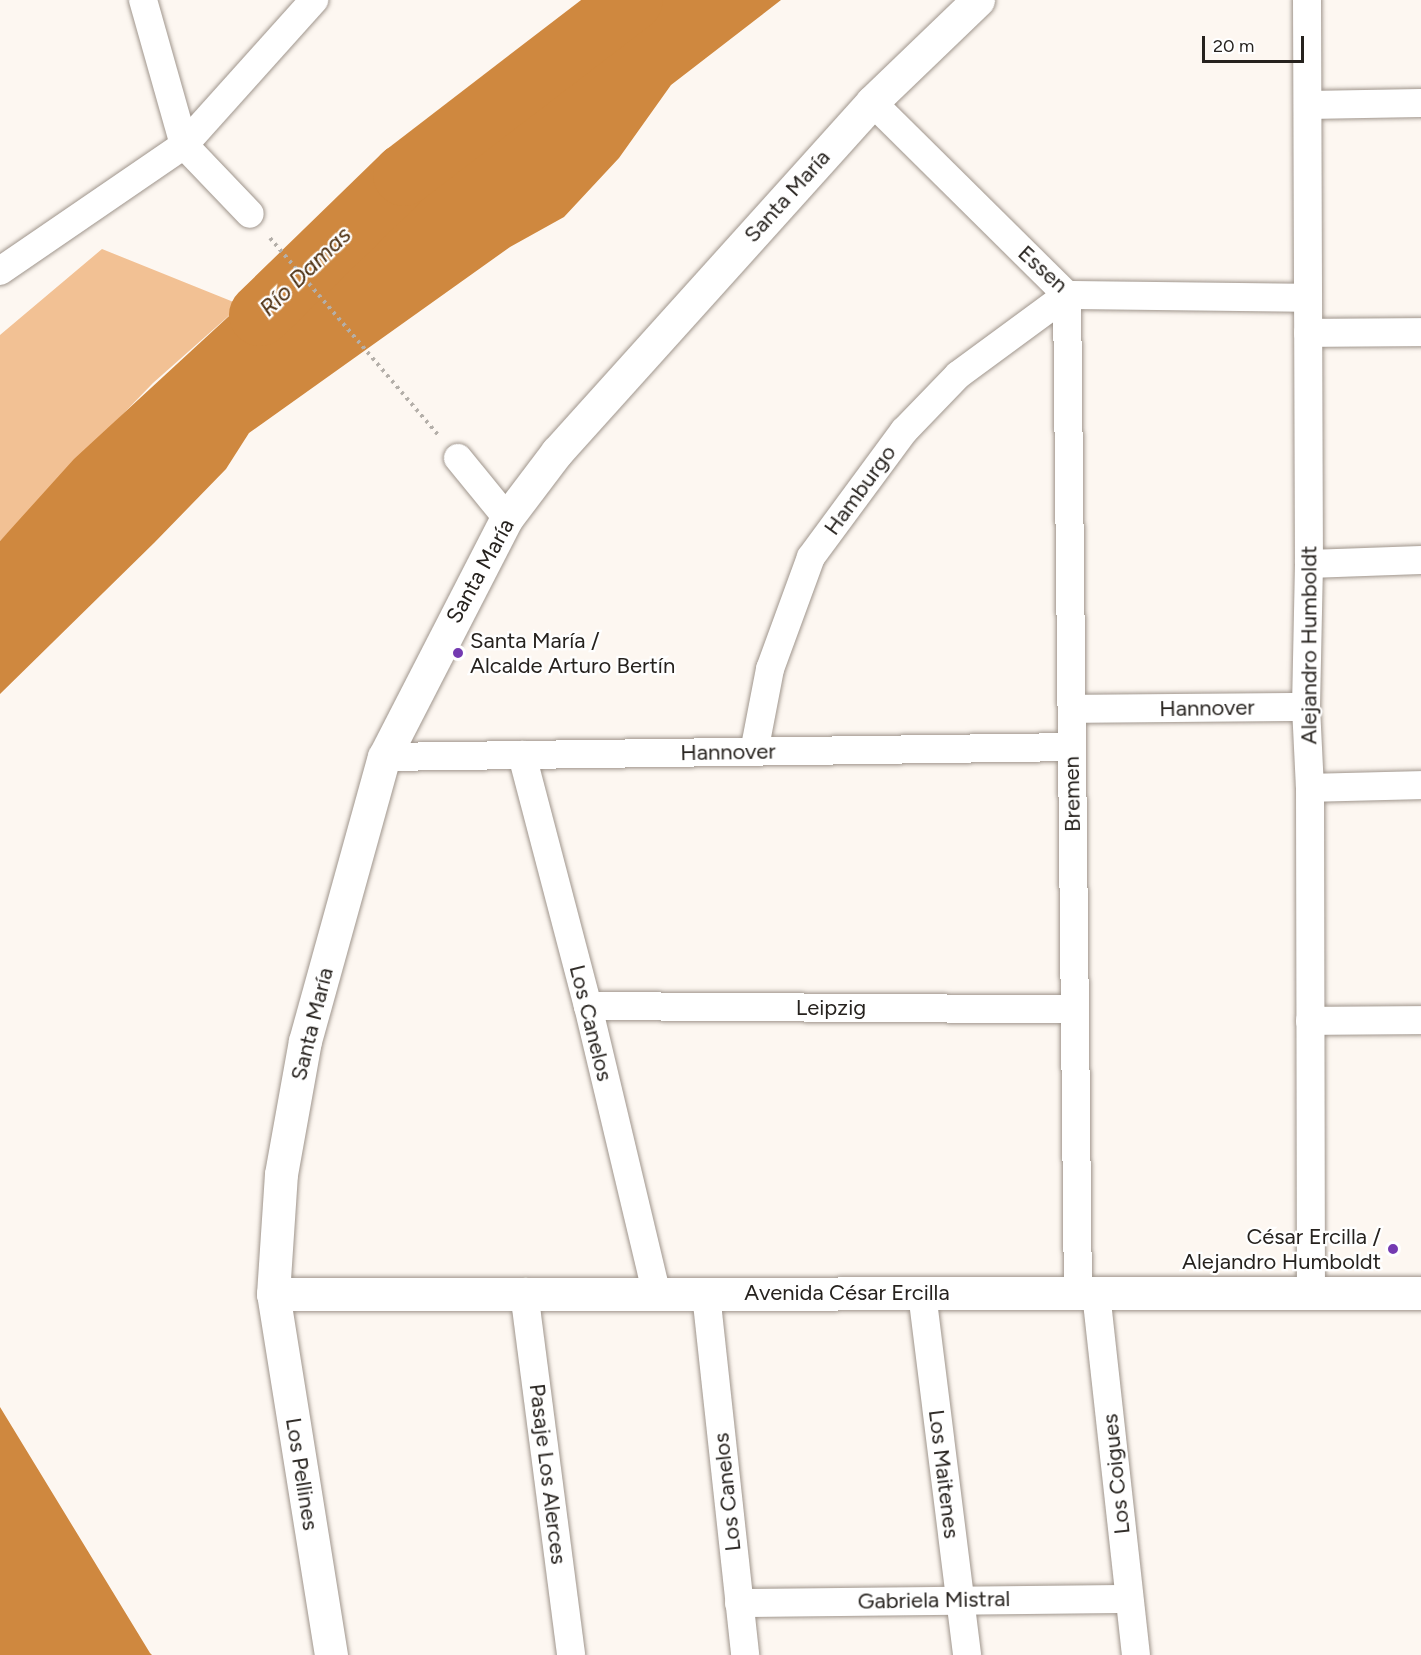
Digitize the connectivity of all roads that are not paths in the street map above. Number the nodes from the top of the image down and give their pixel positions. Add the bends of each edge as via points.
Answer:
1 (143, 0) edge
2 (314, 0) edge
3 (978, 0) edge
4 (1307, 0) edge
5 (872, 102) junction
6 (1421, 104) edge
7 (1308, 105) junction
8 (184, 145) junction
9 (250, 214) road end
10 (0, 271) edge
11 (1067, 295) junction
12 (1308, 298) junction
13 (1421, 332) edge
14 (1308, 333) junction
15 (458, 458) road end
16 (507, 518) junction
17 (1421, 560) edge
18 (1309, 564) junction
19 (1306, 707) junction
20 (1072, 709) junction
21 (1072, 747) junction
22 (754, 752) junction
23 (522, 755) junction
24 (384, 757) junction
25 (1421, 786) edge
26 (1310, 788) junction
27 (588, 1006) junction
28 (1075, 1009) junction
29 (1421, 1020) edge
30 (1310, 1021) junction
31 (1311, 1291) junction
32 (524, 1292) junction
33 (656, 1292) junction
34 (922, 1293) junction
35 (1087, 1293) junction
36 (1421, 1293) edge
37 (273, 1294) junction
38 (706, 1294) junction
39 (960, 1599) junction
40 (1129, 1599) junction
41 (739, 1603) junction
42 (331, 1655) edge
43 (571, 1655) edge
44 (745, 1655) edge
45 (967, 1655) edge
46 (1136, 1655) edge

1 - 8 street
2 - 8 street
3 - 5 street, Santa María
4 - 7 street, Alejandro Humboldt
5 - 11 street, Essen
5 - 16 street, Santa María via 557,452
6 - 7 street
7 - 12 street, Alejandro Humboldt
8 - 9 street
8 - 10 street
11 - 12 street, Essen
11 - 20 street, Bremen
11 - 22 street, Hamburgo via 958,375 912,423 811,557 770,669
12 - 14 street, Alejandro Humboldt
13 - 14 street
14 - 18 street, Alejandro Humboldt
15 - 16 street
16 - 24 street, Santa María
17 - 18 street
18 - 19 street, Alejandro Humboldt
19 - 20 street, Hannover
19 - 26 street, Alejandro Humboldt
20 - 21 street, Bremen
21 - 22 street, Hannover
21 - 28 street, Bremen
22 - 23 street, Hannover
23 - 24 street, Hannover
23 - 27 street, Los Canelos
24 - 37 street, Santa María via 305,1041 281,1174
25 - 26 street
26 - 30 street, Alejandro Humboldt
27 - 28 street, Leipzig
27 - 33 street, Los Canelos
28 - 35 street, Bremen
29 - 30 street
30 - 31 street, Alejandro Humboldt
31 - 35 street, Avenida César Ercilla
31 - 36 street, Avenida César Ercilla
32 - 33 street, Avenida César Ercilla
32 - 37 street, Avenida César Ercilla
32 - 43 street, Pasaje Los Alerces
33 - 38 street, Avenida César Ercilla
34 - 35 street, Avenida César Ercilla
34 - 38 street, Avenida César Ercilla
34 - 39 street, Los Maitenes
35 - 40 street, Los Coigues
37 - 42 street, Los Pellines
38 - 41 street, Los Canelos
39 - 40 street, Gabriela Mistral
39 - 41 street, Gabriela Mistral
39 - 45 street, Los Maitenes
40 - 46 street, Los Coigues
41 - 44 street, Los Canelos

